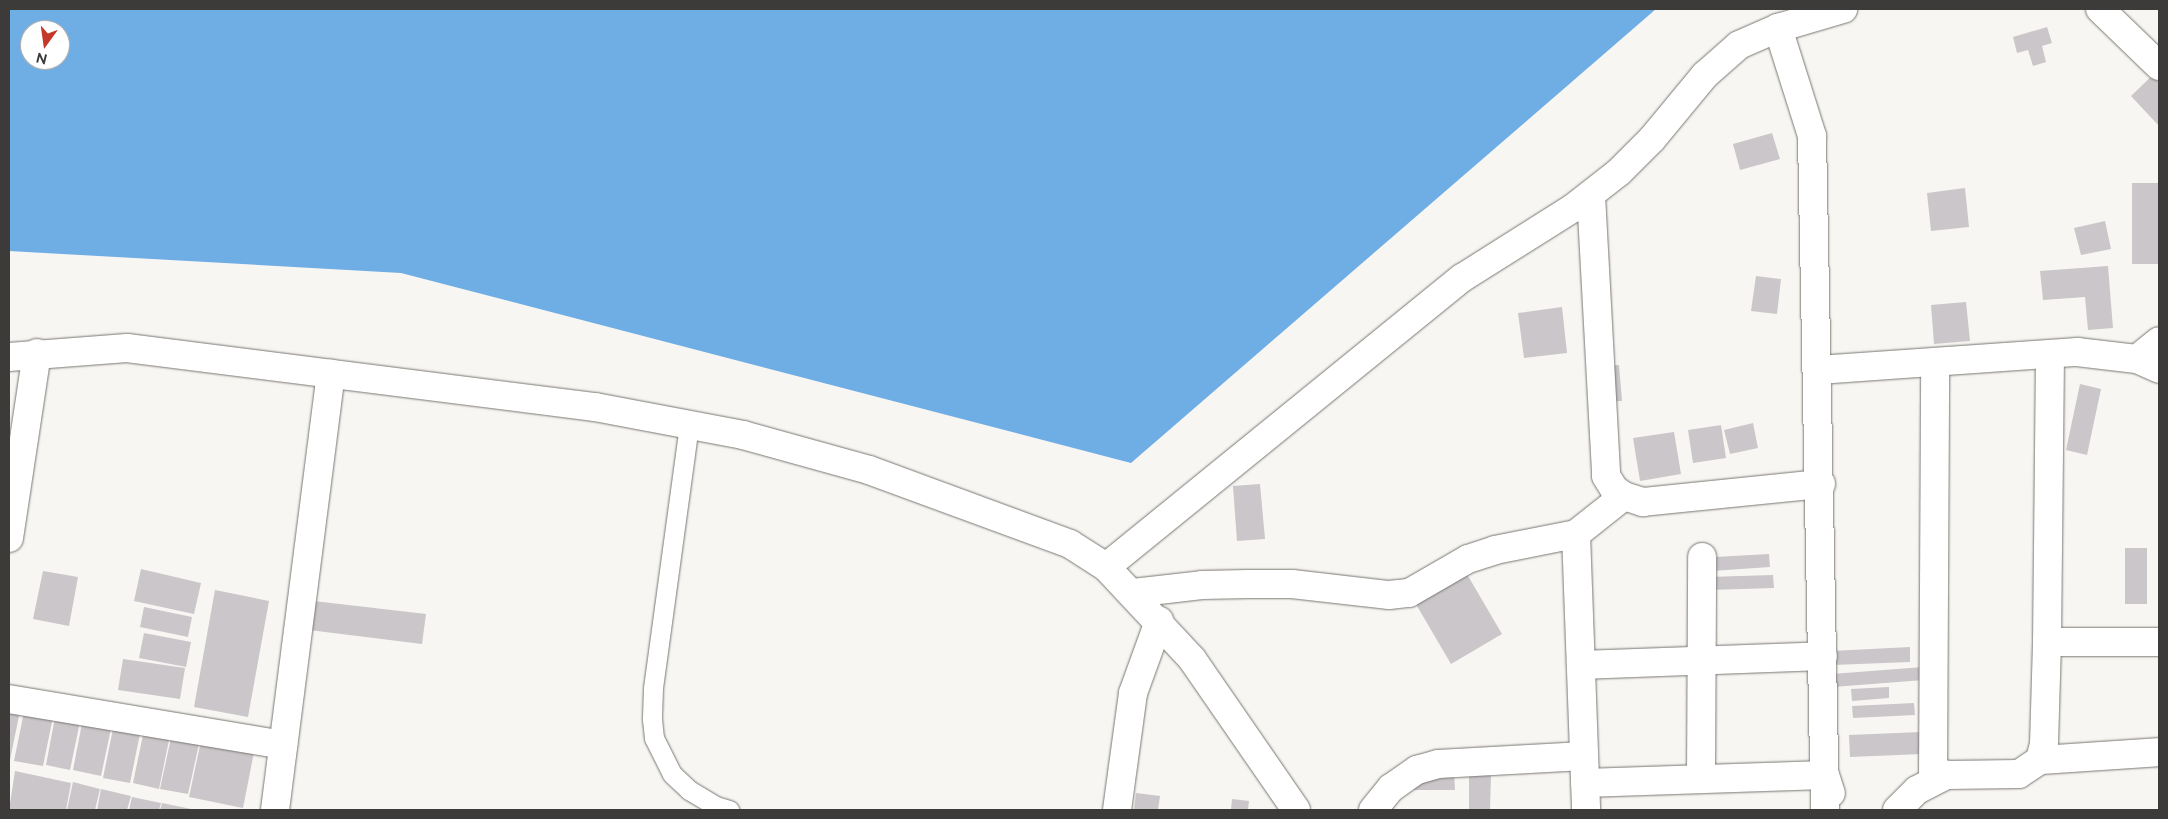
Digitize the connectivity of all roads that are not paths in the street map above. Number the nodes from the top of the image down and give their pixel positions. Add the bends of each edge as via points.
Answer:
1 (1843, 9) edge
2 (2100, 9) edge
3 (1778, 28) junction
4 (2159, 66) edge
5 (1591, 194) junction
6 (2159, 341) edge
7 (37, 353) junction
8 (2050, 354) junction
9 (9, 357) edge
10 (1935, 362) junction
11 (2148, 364) edge
12 (1818, 370) junction
13 (331, 374) junction
14 (689, 425) junction
15 (1821, 484) junction
16 (1624, 496) junction
17 (1576, 534) junction
18 (9, 538) edge
19 (1702, 557) dead end
20 (1106, 567) junction
21 (1134, 593) junction
22 (1159, 621) junction
23 (2047, 642) junction
24 (2159, 642) edge
25 (1823, 656) junction
26 (1701, 661) junction
27 (1581, 666) junction
28 (9, 699) edge
29 (283, 745) junction
30 (2159, 752) edge
31 (1584, 756) junction
32 (2040, 760) junction
33 (1825, 775) junction
34 (1701, 780) junction
35 (1933, 780) junction
36 (1585, 783) junction
37 (274, 810) edge
38 (729, 810) edge
39 (1117, 810) edge
40 (1296, 810) edge
41 (1373, 810) edge
42 (1586, 810) edge
43 (1825, 810) edge
44 (1838, 810) edge
45 (1897, 810) edge

1 - 3 street
2 - 4 street
3 - 5 street via 1739,45 1705,75 1652,139
3 - 12 street via 1812,136
5 - 16 street via 1606,476 1614,489
5 - 20 street via 1462,278
6 - 11 street
7 - 9 street
7 - 13 street via 127,348
7 - 18 street
8 - 10 street
8 - 11 street via 2078,352
8 - 23 street
10 - 12 street
10 - 35 street
12 - 15 street
13 - 14 street via 595,408
13 - 29 street
14 - 20 street via 743,435 869,470 1070,544
14 - 38 lane via 653,688 652,720 654,738 672,774 689,790
15 - 16 street via 1643,502
15 - 25 street
16 - 17 street
17 - 21 street via 1495,550 1468,559 1409,592 1389,595 1292,584 1202,585
17 - 27 street
19 - 26 street
20 - 21 street
21 - 22 street
22 - 39 street via 1133,693
22 - 40 street via 1192,659
23 - 24 street
23 - 32 street via 2044,744
25 - 26 street
25 - 33 street
26 - 27 street
26 - 34 street
27 - 31 street
28 - 29 street
29 - 37 street
30 - 32 street
31 - 36 street
31 - 41 street via 1438,764 1417,770 1391,788
32 - 35 street via 2019,774 1947,775
33 - 34 street
33 - 43 street
33 - 44 street
34 - 36 street
35 - 45 street
36 - 42 street

